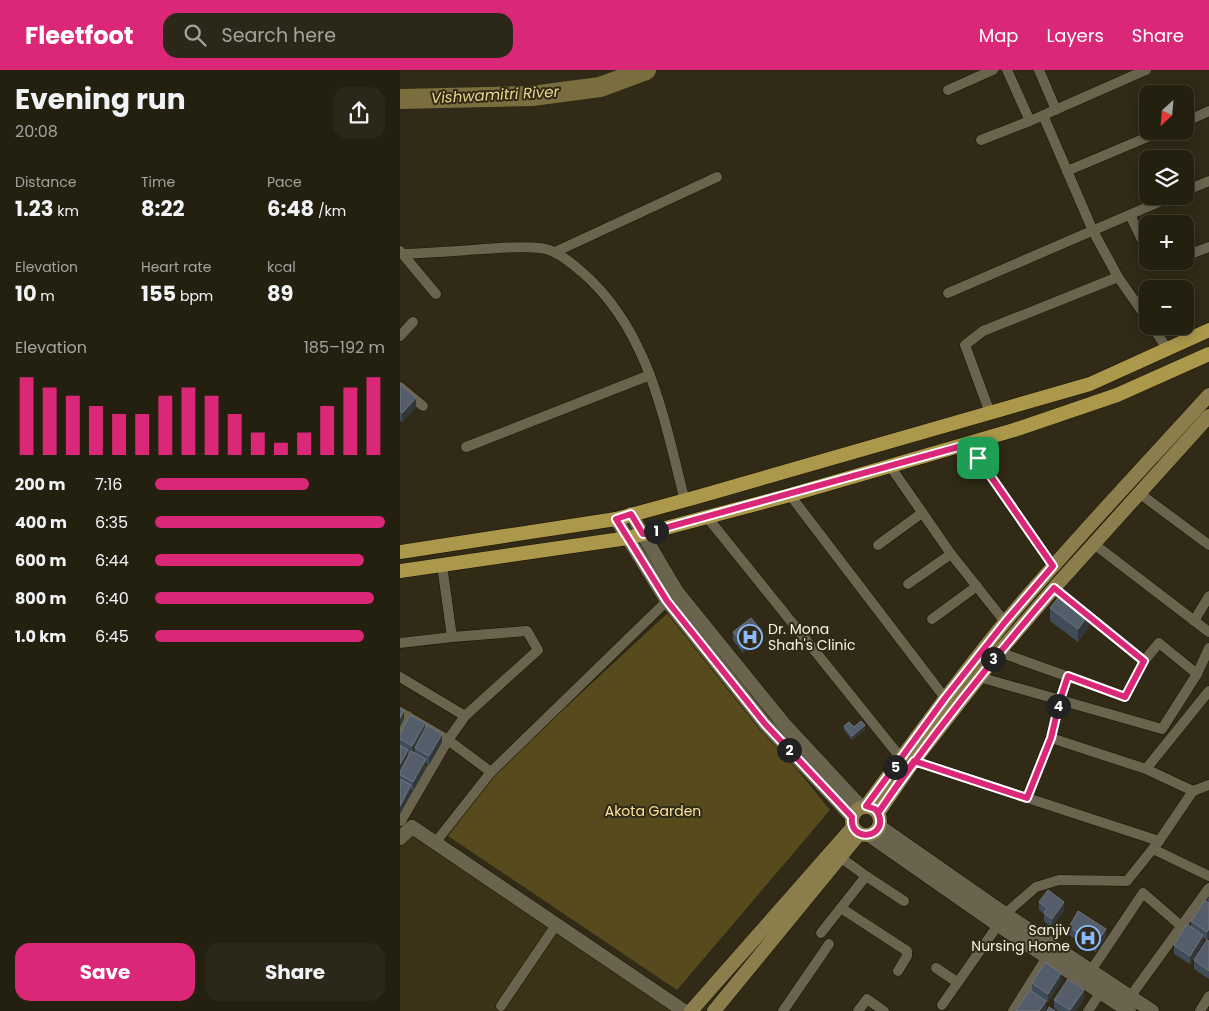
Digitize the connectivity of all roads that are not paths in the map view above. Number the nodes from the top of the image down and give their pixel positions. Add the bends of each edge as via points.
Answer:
1 (993, 70) edge
2 (1008, 70) edge
3 (1040, 70) edge
4 (1146, 70) edge
5 (948, 90) dead end
6 (1056, 110) junction
7 (1209, 111) edge
8 (1043, 115) junction
9 (1194, 118) edge
10 (1030, 121) junction
11 (981, 140) dead end
12 (1141, 140) edge
13 (1067, 171) junction
14 (717, 177) dead end
15 (1209, 181) edge
16 (1194, 187) edge
17 (1153, 205) edge
18 (1130, 215) junction
19 (1093, 231) junction
20 (1139, 234) edge
21 (1209, 247) edge
22 (402, 252) edge
23 (555, 252) junction
24 (1194, 253) edge
25 (1118, 277) junction
26 (948, 293) dead end
27 (436, 294) dead end
28 (1139, 307) edge
29 (413, 322) dead end
30 (1209, 330) edge
31 (1158, 335) edge
32 (400, 336) edge
33 (1168, 350) junction
34 (1209, 354) edge
35 (650, 375) junction
36 (400, 387) edge
37 (1209, 395) edge
38 (423, 406) dead end
39 (990, 413) junction
40 (1209, 416) edge
41 (969, 444) junction
42 (466, 447) dead end
43 (890, 466) junction
44 (1139, 493) junction
45 (790, 494) junction
46 (685, 501) junction
47 (922, 513) junction
48 (631, 514) junction
49 (707, 517) junction
50 (616, 519) junction
51 (643, 534) junction
52 (628, 538) junction
53 (1094, 544) junction
54 (878, 545) dead end
55 (1209, 545) edge
56 (400, 552) edge
57 (951, 554) junction
58 (442, 565) junction
59 (1053, 566) junction
60 (400, 571) edge
61 (908, 584) dead end
62 (977, 586) junction
63 (1054, 588) junction
64 (672, 596) junction
65 (1209, 596) edge
66 (932, 619) dead end
67 (1194, 621) junction
68 (1005, 622) junction
69 (1209, 632) edge
70 (452, 637) junction
71 (400, 643) edge
72 (1209, 648) edge
73 (999, 652) junction
74 (1144, 661) junction
75 (1197, 674) junction
76 (1068, 676) junction
77 (400, 677) edge
78 (978, 677) junction
79 (1209, 691) edge
80 (758, 692) junction
81 (945, 698) junction
82 (1060, 700) junction
83 (746, 701) junction
84 (404, 714) edge
85 (465, 716) junction
86 (400, 731) edge
87 (1051, 738) junction
88 (448, 740) junction
89 (908, 759) junction
90 (1146, 769) junction
91 (491, 772) junction
92 (1209, 785) edge
93 (1193, 791) junction
94 (1027, 798) junction
95 (864, 821) junction
96 (404, 823) edge
97 (400, 838) edge
98 (435, 843) junction
99 (1156, 845) junction
100 (840, 857) junction
101 (866, 876) junction
102 (1209, 876) edge
103 (1209, 888) edge
104 (904, 901) dead end
105 (841, 908) junction
106 (1002, 920) junction
107 (556, 925) junction
108 (1181, 926) junction
109 (822, 933) dead end
110 (829, 944) dead end
111 (1047, 956) junction
112 (936, 968) dead end
113 (898, 971) dead end
114 (1090, 972) junction
115 (957, 982) junction
116 (1101, 992) junction
117 (1209, 996) edge
118 (942, 1005) dead end
119 (502, 1006) dead end
120 (1126, 1006) edge
121 (684, 1011) edge
122 (690, 1011) edge
123 (714, 1011) edge
124 (783, 1011) edge
125 (858, 1011) edge
126 (884, 1011) edge
127 (1013, 1011) edge
128 (1088, 1011) edge
129 (1152, 1011) edge
130 (1200, 1011) edge

1 - 5 street
2 - 10 street
3 - 6 street
4 - 6 street
6 - 8 street
7 - 9 street
8 - 10 street
8 - 13 street
10 - 11 street
12 - 13 street
13 - 19 street
14 - 23 street
15 - 16 street
17 - 18 street
18 - 19 street
18 - 20 street
19 - 25 street
19 - 26 street
21 - 24 street
22 - 23 street via 541,248
22 - 27 street
23 - 35 street via 593,282 620,314
25 - 28 street
25 - 39 street via 983,331 965,344
29 - 32 street
30 - 33 main road
31 - 33 street
33 - 39 main road via 1090,384
34 - 41 main road via 1117,395
35 - 42 street
35 - 46 street via 658,394
36 - 38 street
37 - 59 main road
39 - 46 main road
40 - 44 main road
41 - 43 main road
41 - 59 street
43 - 45 main road
43 - 47 street
44 - 53 main road
44 - 55 street
45 - 49 main road
45 - 81 street
46 - 48 main road
47 - 54 street
47 - 57 street
48 - 50 main road
48 - 51 street
49 - 51 main road
49 - 89 street
50 - 52 street
50 - 56 main road
51 - 52 main road
51 - 64 street
52 - 58 main road
52 - 64 street
53 - 63 main road
53 - 67 street
57 - 61 street
57 - 62 street
58 - 60 main road
58 - 70 street
59 - 68 main road
62 - 66 street
62 - 68 street
63 - 73 main road
63 - 74 street
64 - 80 street
64 - 83 street
64 - 91 street
65 - 67 street
67 - 69 street
68 - 81 main road
70 - 71 street
70 - 85 street via 527,631 538,650
72 - 75 street
73 - 76 street
73 - 78 main road
74 - 75 street via 1159,643
74 - 76 street via 1125,697
75 - 82 street via 1162,729
76 - 82 street
77 - 85 street
78 - 82 street
78 - 89 main road
79 - 90 street
80 - 83 street
80 - 95 street
81 - 89 main road
82 - 87 street
83 - 95 street via 765,724
84 - 86 street
84 - 88 street
85 - 88 street
87 - 90 street
87 - 94 street
88 - 91 street
88 - 96 street
89 - 94 street
89 - 95 main road
90 - 93 street
91 - 98 street
92 - 93 street
93 - 99 street
94 - 99 street
95 - 100 main road
95 - 106 street
95 - 122 main road
96 - 97 street
96 - 98 street
98 - 107 street
99 - 102 street
99 - 106 street via 1127,881 1059,880 1036,887
100 - 101 street
100 - 123 main road
101 - 104 street
101 - 105 street
103 - 108 street
105 - 109 street
105 - 113 street via 907,951 908,956
106 - 111 street
106 - 114 street
106 - 115 street
107 - 119 street
107 - 121 street
108 - 114 street via 1143,893
108 - 120 street
110 - 124 street
111 - 116 street
111 - 127 street
112 - 115 street
114 - 120 street
115 - 118 street
116 - 120 street
116 - 128 street
117 - 130 street
120 - 129 street
125 - 126 street via 866,999

